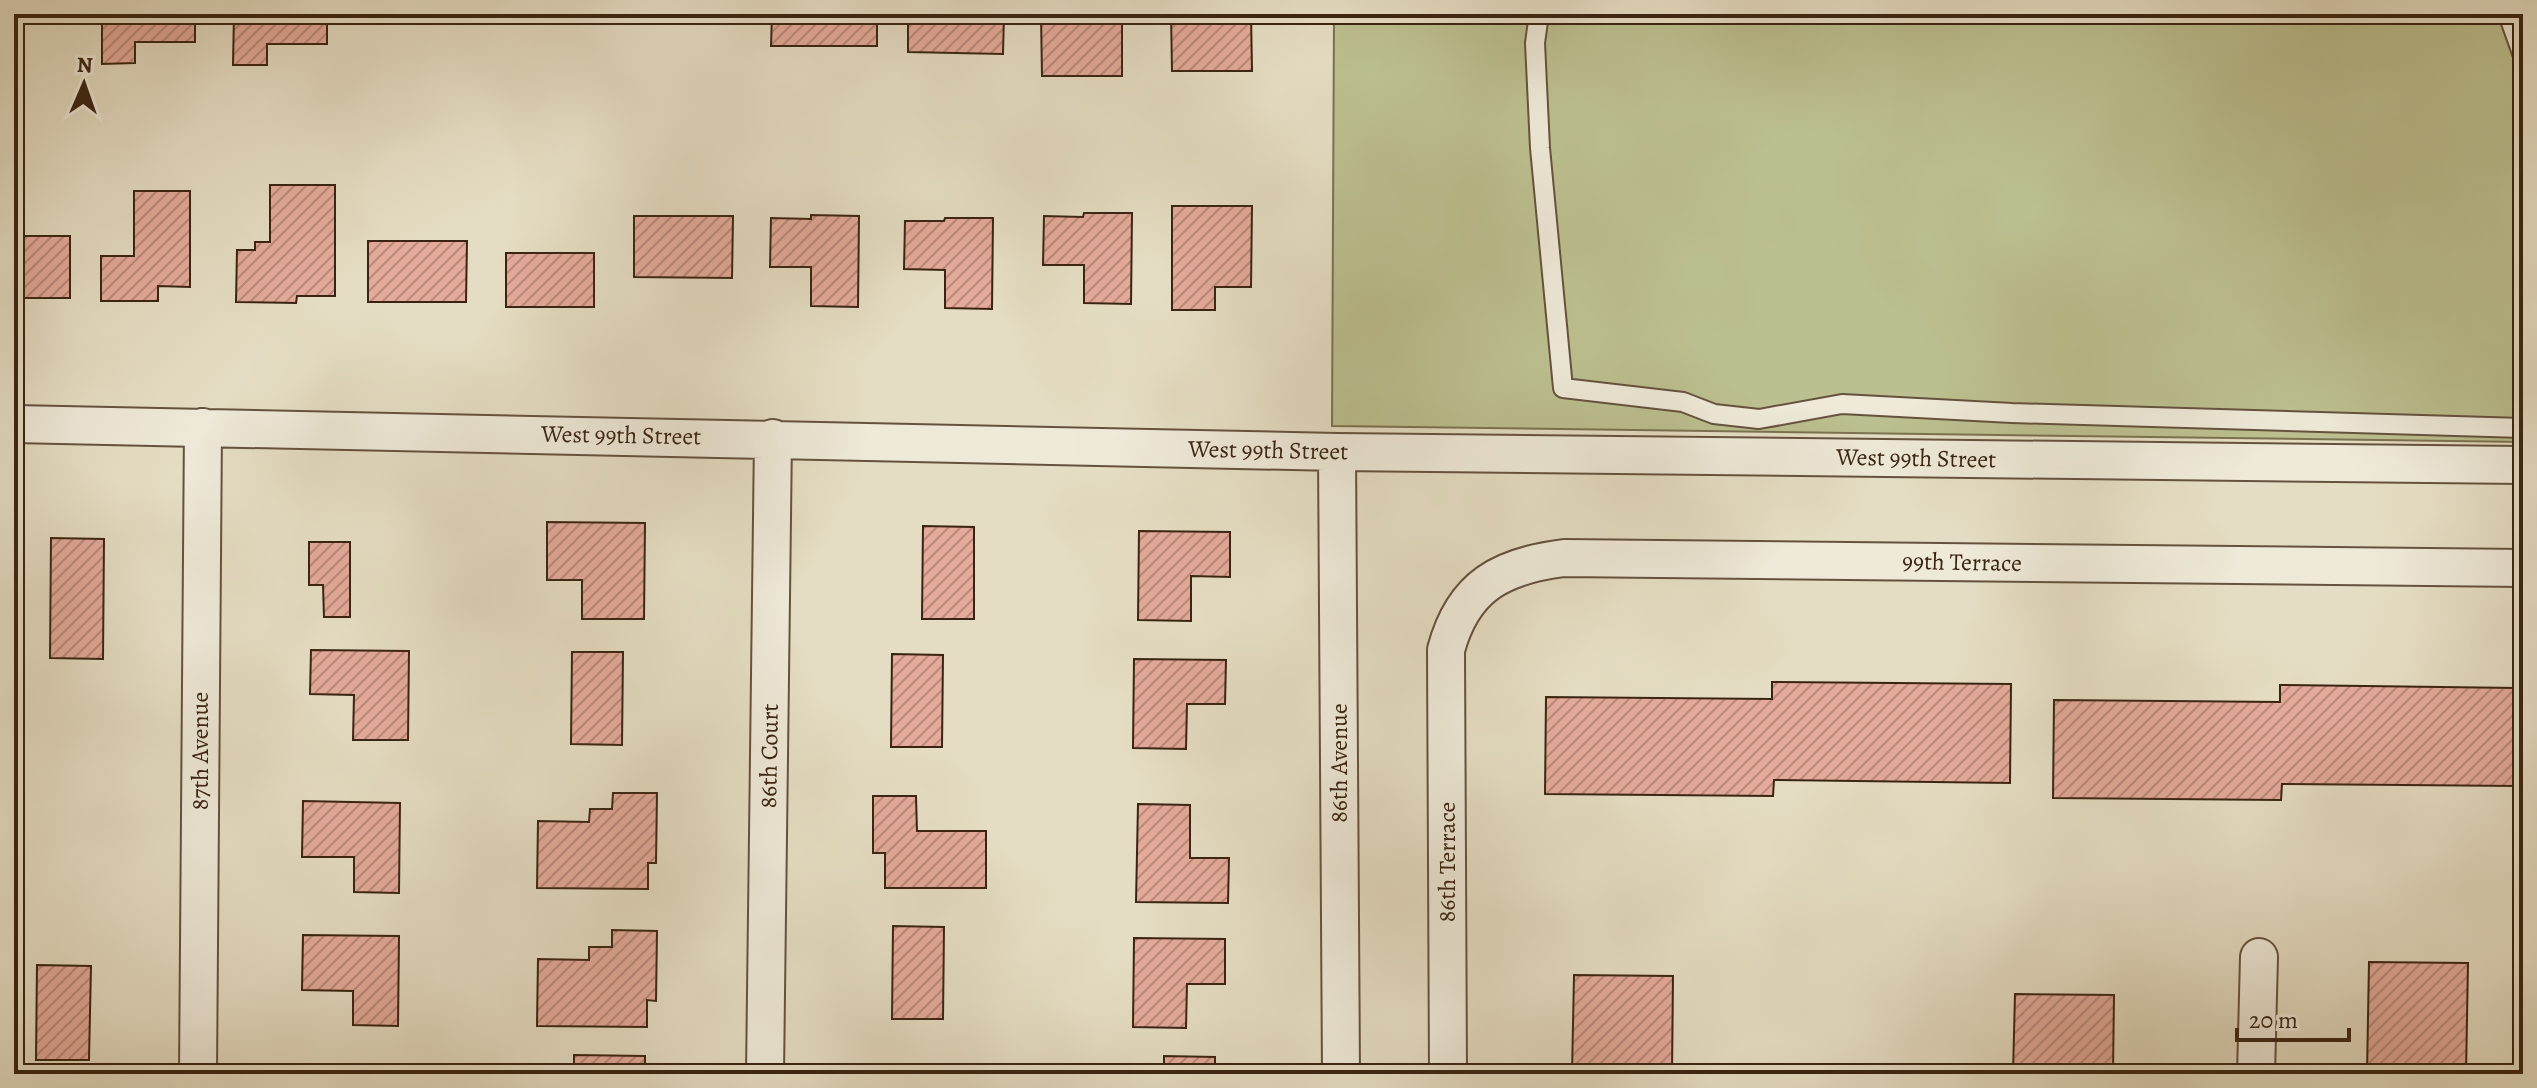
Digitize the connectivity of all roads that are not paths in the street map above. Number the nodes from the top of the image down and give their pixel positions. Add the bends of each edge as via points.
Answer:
1 (1539, 14) edge
2 (2508, 14) edge
3 (2523, 56) edge
4 (14, 424) edge
5 (203, 427) junction
6 (2523, 428) edge
7 (773, 438) junction
8 (1337, 452) junction
9 (2523, 465) edge
10 (2523, 568) edge
11 (1446, 650) joint
12 (2259, 957) dead end
13 (198, 1074) edge
14 (765, 1074) edge
15 (1341, 1074) edge
16 (1448, 1074) edge
17 (2256, 1074) edge

1 - 6 lane via 1535,43 1540,148 1563,388 1683,402 1714,414 1759,419 1842,404
2 - 3 lane
4 - 5 street, West 99th Street
5 - 7 street, West 99th Street
5 - 13 street, 87th Avenue
7 - 8 street, West 99th Street
7 - 14 street, 86th Court
8 - 9 street, West 99th Street
8 - 15 street, 86th Avenue
10 - 11 street, 99th Terrace via 1564,558 1526,563 1472,595 1453,624
11 - 16 street, 86th Terrace
12 - 17 street

